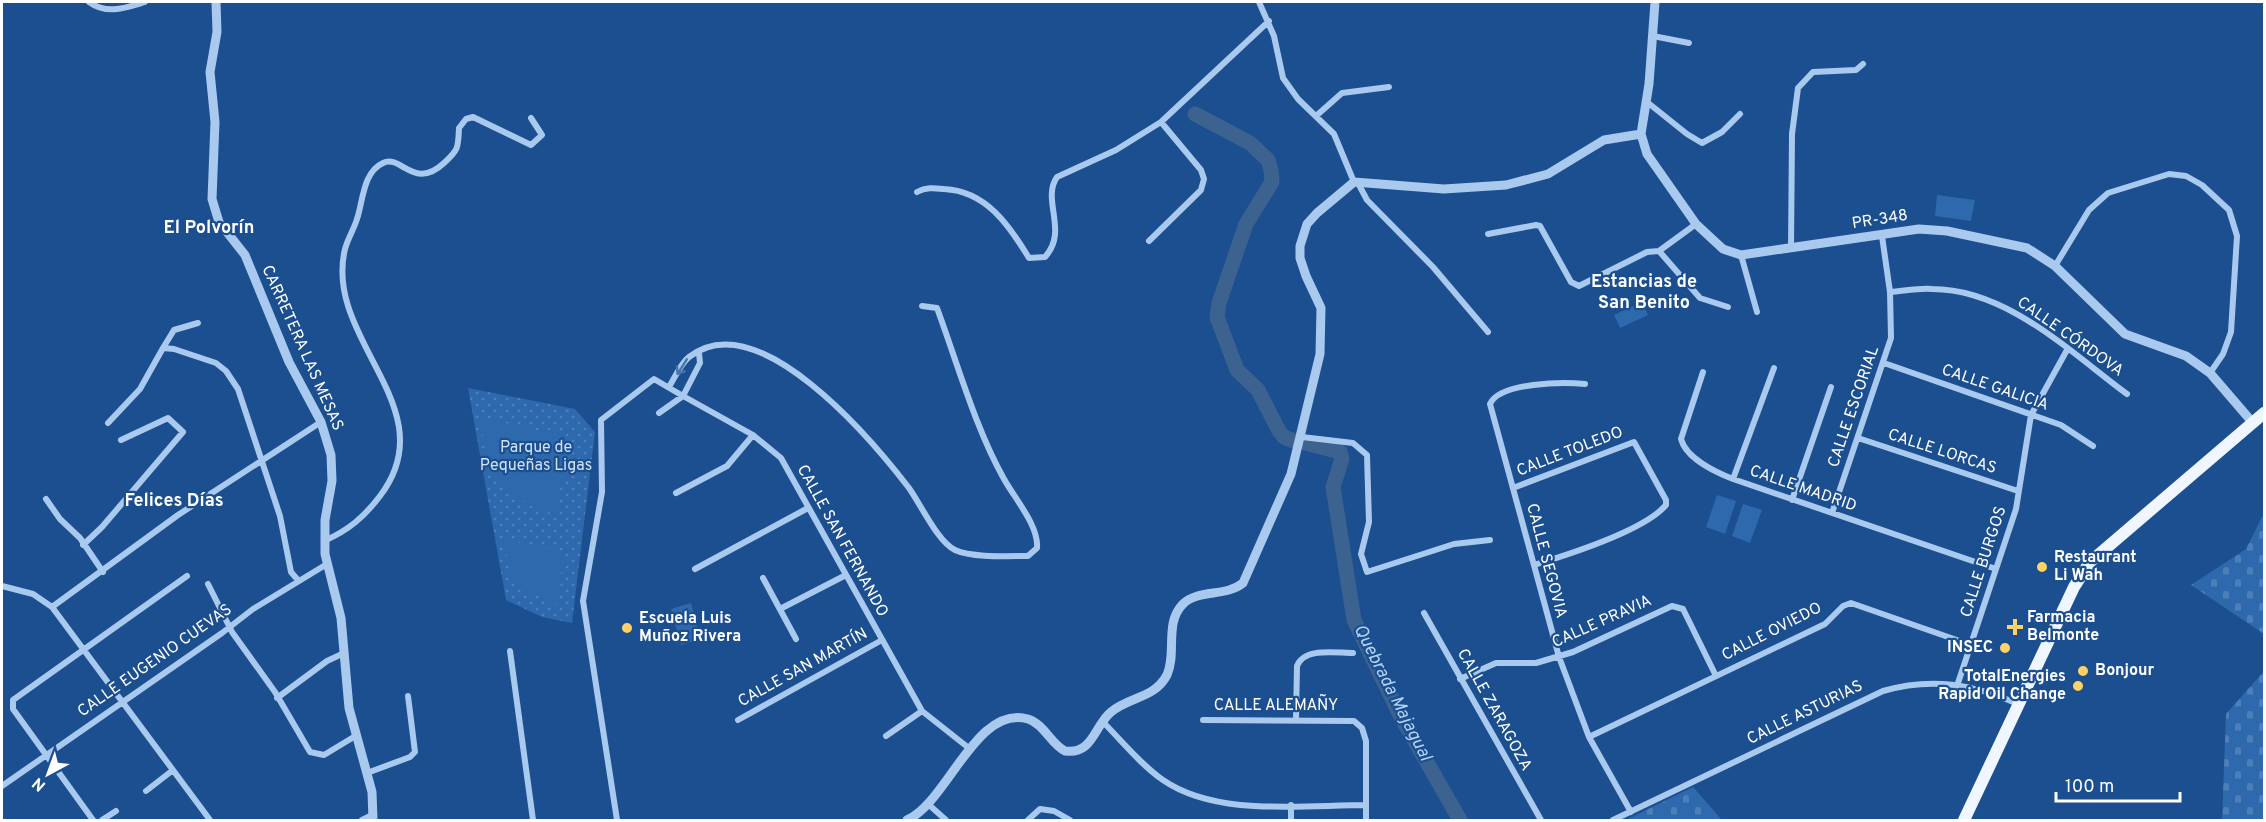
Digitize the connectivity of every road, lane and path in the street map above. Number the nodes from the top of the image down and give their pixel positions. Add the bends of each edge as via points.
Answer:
1 (89, 2) edge
2 (145, 2) edge
3 (216, 2) edge
4 (1259, 2) edge
5 (1655, 2) edge
6 (1269, 21) junction
7 (1653, 36) junction
8 (1689, 43) dead end
9 (1863, 64) dead end
10 (1389, 87) dead end
11 (1647, 102) junction
12 (1740, 114) dead end
13 (1316, 116) junction
14 (531, 118) dead end
15 (1161, 122) junction
16 (1641, 134) junction
17 (1356, 183) junction
18 (916, 192) dead end
19 (1696, 224) junction
20 (1488, 234) dead end
21 (1882, 236) junction
22 (1149, 240) dead end
23 (1791, 248) junction
24 (1659, 251) junction
25 (1741, 255) junction
26 (2055, 266) junction
27 (1890, 292) junction
28 (922, 306) dead end
29 (1728, 307) dead end
30 (1757, 312) dead end
31 (198, 323) dead end
32 (1488, 332) dead end
33 (163, 348) junction
34 (2067, 350) junction
35 (699, 352) junction
36 (1884, 363) junction
37 (1774, 368) dead end
38 (1703, 372) dead end
39 (2210, 372) junction
40 (1585, 384) dead end
41 (669, 387) junction
42 (1831, 387) dead end
43 (2127, 393) dead end
44 (683, 396) junction
45 (659, 413) dead end
46 (2265, 413) edge
47 (2031, 415) junction
48 (321, 422) junction
49 (108, 423) dead end
50 (2253, 423) junction
51 (753, 435) junction
52 (1302, 437) junction
53 (1858, 438) junction
54 (121, 440) dead end
55 (2093, 446) dead end
56 (261, 459) junction
57 (1733, 479) junction
58 (1513, 488) junction
59 (2019, 491) junction
60 (676, 493) dead end
61 (46, 499) dead end
62 (1792, 500) junction
63 (808, 508) junction
64 (1832, 513) junction
65 (1490, 540) dead end
66 (324, 541) junction
67 (83, 544) junction
68 (327, 564) junction
69 (1534, 565) junction
70 (695, 569) dead end
71 (1996, 569) junction
72 (103, 572) junction
73 (846, 575) junction
74 (187, 576) dead end
75 (763, 578) dead end
76 (297, 579) junction
77 (208, 584) dead end
78 (2, 586) edge
79 (52, 607) junction
80 (780, 609) junction
81 (1424, 613) dead end
82 (229, 627) junction
83 (796, 639) dead end
84 (882, 640) junction
85 (1971, 645) junction
86 (83, 650) junction
87 (510, 651) dead end
88 (344, 653) junction
89 (1353, 653) dead end
90 (1559, 657) junction
91 (1716, 676) junction
92 (1460, 679) junction
93 (1958, 683) junction
94 (408, 696) dead end
95 (277, 698) junction
96 (120, 702) junction
97 (2018, 704) junction
98 (922, 711) junction
99 (1296, 719) junction
100 (738, 720) dead end
101 (1203, 720) dead end
102 (1103, 722) junction
103 (357, 735) junction
104 (886, 736) dead end
105 (1589, 737) junction
106 (970, 749) junction
107 (44, 755) junction
108 (173, 770) junction
109 (367, 773) junction
110 (2, 786) edge
111 (146, 792) dead end
112 (928, 804) junction
113 (1291, 805) junction
114 (1366, 805) junction
115 (116, 811) dead end
116 (1631, 812) junction
117 (374, 817) edge
118 (93, 820) edge
119 (102, 820) edge
120 (210, 820) edge
121 (362, 820) edge
122 (533, 820) edge
123 (618, 820) edge
124 (907, 820) edge
125 (946, 820) edge
126 (1028, 820) edge
127 (1070, 820) edge
128 (1291, 820) edge
129 (1366, 820) edge
130 (1541, 820) edge
131 (1613, 820) edge
132 (1964, 820) edge

1 - 2 street via 114,10
3 - 48 street, CARRETERA LAS MESAS via 217,32 210,72 215,122 212,199 219,222 245,255 289,363
4 - 6 street
5 - 7 street
6 - 13 street via 1283,78
6 - 15 street
7 - 8 street
7 - 11 street
9 - 23 street via 1856,70 1814,72 1798,88 1792,134
10 - 13 street via 1342,93
11 - 12 street via 1702,143 1722,132
11 - 16 street
13 - 17 street via 1340,142
14 - 66 street via 542,135 531,145 472,117 459,128 460,144 454,154 436,170 423,174 387,161 370,175 345,248 343,278 352,320 388,388 398,419 400,454 386,488 368,510 350,528
15 - 18 street via 1116,150 1057,177 1053,186 1056,234 1049,252 1039,259 1029,258 983,201 956,189
15 - 22 street via 1201,170 1204,179 1201,190
16 - 17 street via 1604,140 1548,174 1506,185 1444,189
16 - 19 street via 1647,154
17 - 32 street via 1367,200 1433,267
17 - 52 street via 1312,219 1300,246 1306,276 1321,308 1322,329
19 - 24 street
19 - 25 street via 1723,249
20 - 24 street via 1540,226 1571,282 1579,286 1647,252
21 - 23 street, PR-348 / PR-348
21 - 26 street, PR-348 / PR-348 via 1919,229 1947,231 2027,248
21 - 27 street, CALLE ESCORIAL
23 - 25 street, PR-348 / PR-348
24 - 29 street via 1700,298
25 - 30 street
26 - 39 street, PR-348 / PR-348 via 2126,334 2186,356
26 - 39 street via 2089,210 2108,193 2169,174 2186,176 2202,185 2229,210 2238,236 2231,332 2223,354
27 - 34 street, CALLE CÓRDOVA via 1933,288 1974,296 2016,313
27 - 36 street, CALLE ESCORIAL via 1891,338
28 - 35 street via 937,308 991,452 1034,531 1037,548 1028,556 962,552 949,545 908,487 836,404 790,369 735,346 712,345
31 - 33 street via 174,330
33 - 49 street via 147,380
33 - 56 street via 206,359 226,371 242,398
34 - 43 street, CALLE CÓRDOVA
34 - 47 street, CALLE BURGOS
35 -> 41 street via 688,357
35 - 44 street via 700,363
36 - 47 street, CALLE GALICIA
36 - 53 street, CALLE ESCORIAL
37 - 57 street
38 - 57 street, CALLE MADRID via 1682,444 1688,452
39 - 50 street, PR-348 / PR-348
40 - 58 street, CALLE SEGOVIA via 1538,385 1499,394 1492,400 1491,410
41 - 44 street, CALLE SAN FERNANDO
41 - 123 street via 654,379 606,415 600,426 602,492 583,601
42 - 62 street
44 - 45 street
44 - 51 street, CALLE SAN FERNANDO
46 - 50 main road
47 - 55 street, CALLE GALICIA via 2061,425
47 - 59 street, CALLE BURGOS
48 - 56 street
48 - 66 street, CARRETERA LAS MESAS via 333,467
50 - 97 main road via 2090,562
51 - 60 street via 727,466
51 - 63 street, CALLE SAN FERNANDO via 780,458
52 - 65 street via 1353,443 1366,455 1369,522 1361,554 1366,571 1454,544
52 - 102 street via 1291,474 1243,583 1233,590 1191,599 1182,605 1173,627 1170,666 1159,686 1113,710
53 - 59 street, CALLE LORCAS
53 - 64 street, CALLE ESCORIAL
54 - 67 street via 168,418 182,436
56 - 72 street
56 - 76 street via 280,516 291,572
57 - 62 street, CALLE MADRID
58 - 69 street, CALLE SEGOVIA
58 - 69 street, CALLE TOLEDO via 1634,441 1666,500 1666,506 1655,515 1627,530
59 - 71 street, CALLE BURGOS
61 - 67 street
62 - 64 street, CALLE MADRID
63 - 70 street
63 - 73 street, CALLE SAN FERNANDO
64 - 71 street, CALLE MADRID
66 - 68 street, CARRETERA LAS MESAS
67 - 72 street
68 - 76 street, CALLE EUGENIO CUEVAS
68 - 88 street, CARRETERA LAS MESAS via 341,618
69 - 90 street, CALLE SEGOVIA
71 - 85 street, CALLE BURGOS
72 - 79 street
73 - 80 street
73 - 84 street, CALLE SAN FERNANDO
74 - 86 street
75 - 80 street
76 - 82 street, CALLE EUGENIO CUEVAS
77 - 82 street
78 - 79 street via 33,594
79 - 86 street
80 - 83 street
81 - 92 street, CALLE ZARAGOZA
82 - 95 street
82 - 96 street, CALLE EUGENIO CUEVAS
84 - 98 street, CALLE SAN FERNANDO
84 - 100 street, CALLE SAN MARTÍN
85 - 91 street, CALLE OVIEDO via 1851,603 1825,624
85 - 93 street, CALLE BURGOS
86 - 96 street
86 - 107 street via 14,700 13,709
87 - 122 street
88 - 95 street
88 - 103 street, CARRETERA LAS MESAS via 346,688
89 - 99 street via 1310,654 1300,659
90 - 91 street, CALLE PRAVIA via 1679,606
90 - 92 street, CALLE PRAVIA via 1536,663 1496,663
90 - 105 street, CALLE SEGOVIA
91 - 105 street, CALLE OVIEDO
92 - 130 street, CALLE ZARAGOZA
93 - 97 street, CALLE ASTURIAS
93 - 116 street, CALLE ASTURIAS via 1882,690
94 - 109 street via 415,752
95 - 103 street via 310,752 321,755
96 - 107 street, CALLE EUGENIO CUEVAS
96 - 108 street
97 - 132 main road
98 - 104 street
98 - 106 street, CALLE SAN FERNANDO
99 - 101 street, CALLE ALEMAÑY
99 - 114 street, CALLE ALEMAÑY via 1347,719 1362,728 1366,741
102 - 106 street via 1087,747 1078,752 1059,748 1032,721 1020,717 995,724
102 - 113 street via 1155,774 1188,795 1226,805
103 - 109 street, CARRETERA LAS MESAS
105 - 116 street, CALLE SEGOVIA
106 - 112 street
107 - 110 street, CALLE EUGENIO CUEVAS
107 - 118 street
108 - 111 street
108 - 120 street
109 - 117 street, CARRETERA LAS MESAS
112 - 124 street
112 - 125 street
113 - 114 street
113 - 128 street
114 - 129 street, CALLE ALEMAÑY
115 - 119 street
116 - 131 street, CALLE ASTURIAS
117 - 121 street
126 - 127 street via 1040,809

